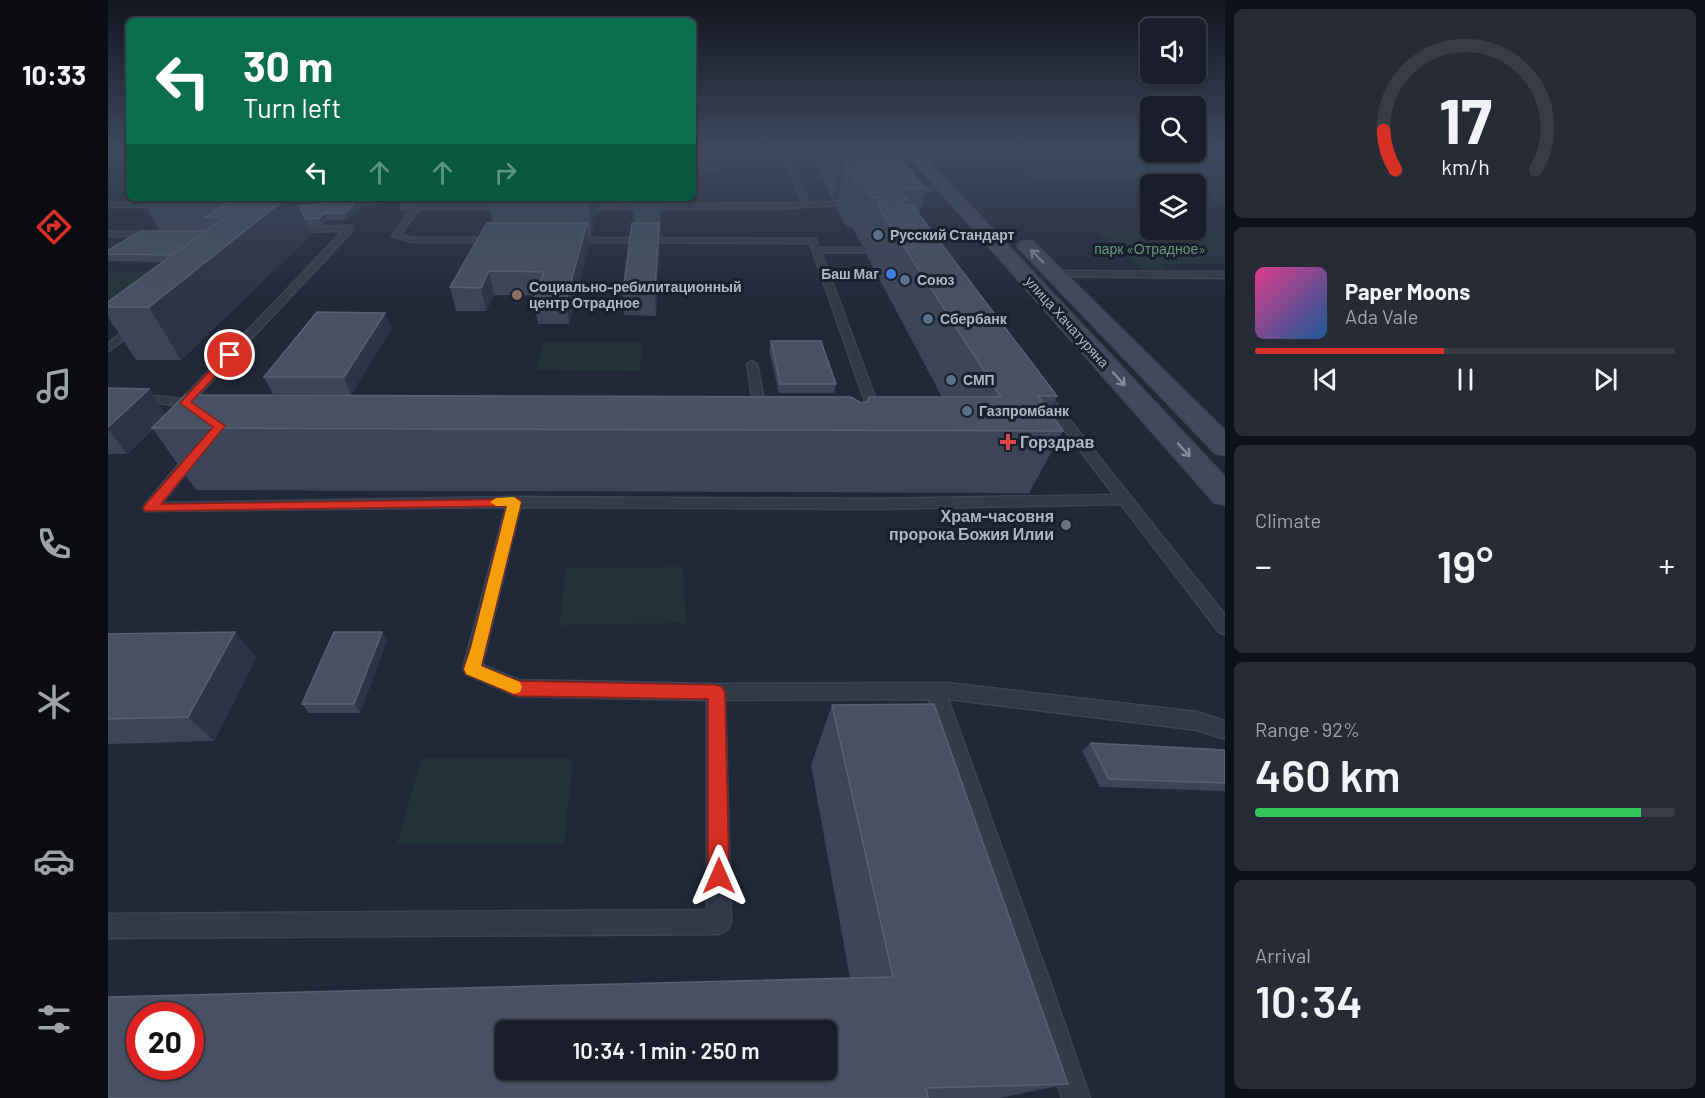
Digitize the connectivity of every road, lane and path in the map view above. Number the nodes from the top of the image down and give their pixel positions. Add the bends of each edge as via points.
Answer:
1 (804, 200) edge
2 (867, 200) edge
3 (956, 200) edge
4 (375, 201) edge
5 (402, 201) edge
6 (806, 204) junction
7 (108, 205) edge
8 (177, 205) dead end
9 (331, 206) edge
10 (417, 207) junction
11 (523, 207) dead end
12 (570, 207) dead end
13 (280, 231) dead end
14 (1014, 232) dead end
15 (108, 234) edge
16 (166, 234) edge
17 (505, 240) edge
18 (564, 240) edge
19 (816, 250) junction
20 (864, 250) dead end
21 (1054, 274) junction
22 (1208, 275) junction
23 (1225, 275) edge
24 (1225, 287) edge
25 (144, 322) edge
26 (108, 348) edge
27 (752, 364) dead end
28 (1031, 379) edge
29 (108, 394) edge
30 (185, 403) junction
31 (202, 414) edge
32 (761, 419) edge
33 (866, 419) edge
34 (204, 444) edge
35 (1225, 447) edge
36 (1225, 495) edge
37 (1125, 499) junction
38 (514, 502) junction
39 (1225, 627) edge
40 (716, 692) junction
41 (936, 692) junction
42 (1225, 730) edge
43 (108, 926) edge
44 (1076, 1098) edge

1 - 6 lane
2 - 6 lane
3 -> 36 main road, улица Хачатуряна
4 - 9 lane
5 - 10 lane via 405,207
6 - 12 lane via 769,212
7 - 8 lane
10 - 11 lane
10 - 17 lane via 396,236 412,240
13 - 30 lane via 350,228
21 -> 14 main road, улица Хачатуряна
15 - 16 lane
18 - 19 lane via 774,237 813,241
19 - 20 lane
19 - 33 lane via 877,419
21 - 22 lane
21 - 35 main road, улица Хачатуряна
22 - 23 lane
22 - 24 lane
25 - 26 lane
27 - 32 lane
28 - 37 lane
29 - 30 lane
30 - 31 lane
34 - 38 lane via 150,508
37 - 38 lane via 1009,503 856,498
37 - 39 lane
38 - 40 lane via 472,669 517,688
40 - 41 lane
40 - 43 lane via 719,922
41 - 42 lane via 1197,721
41 - 44 lane

